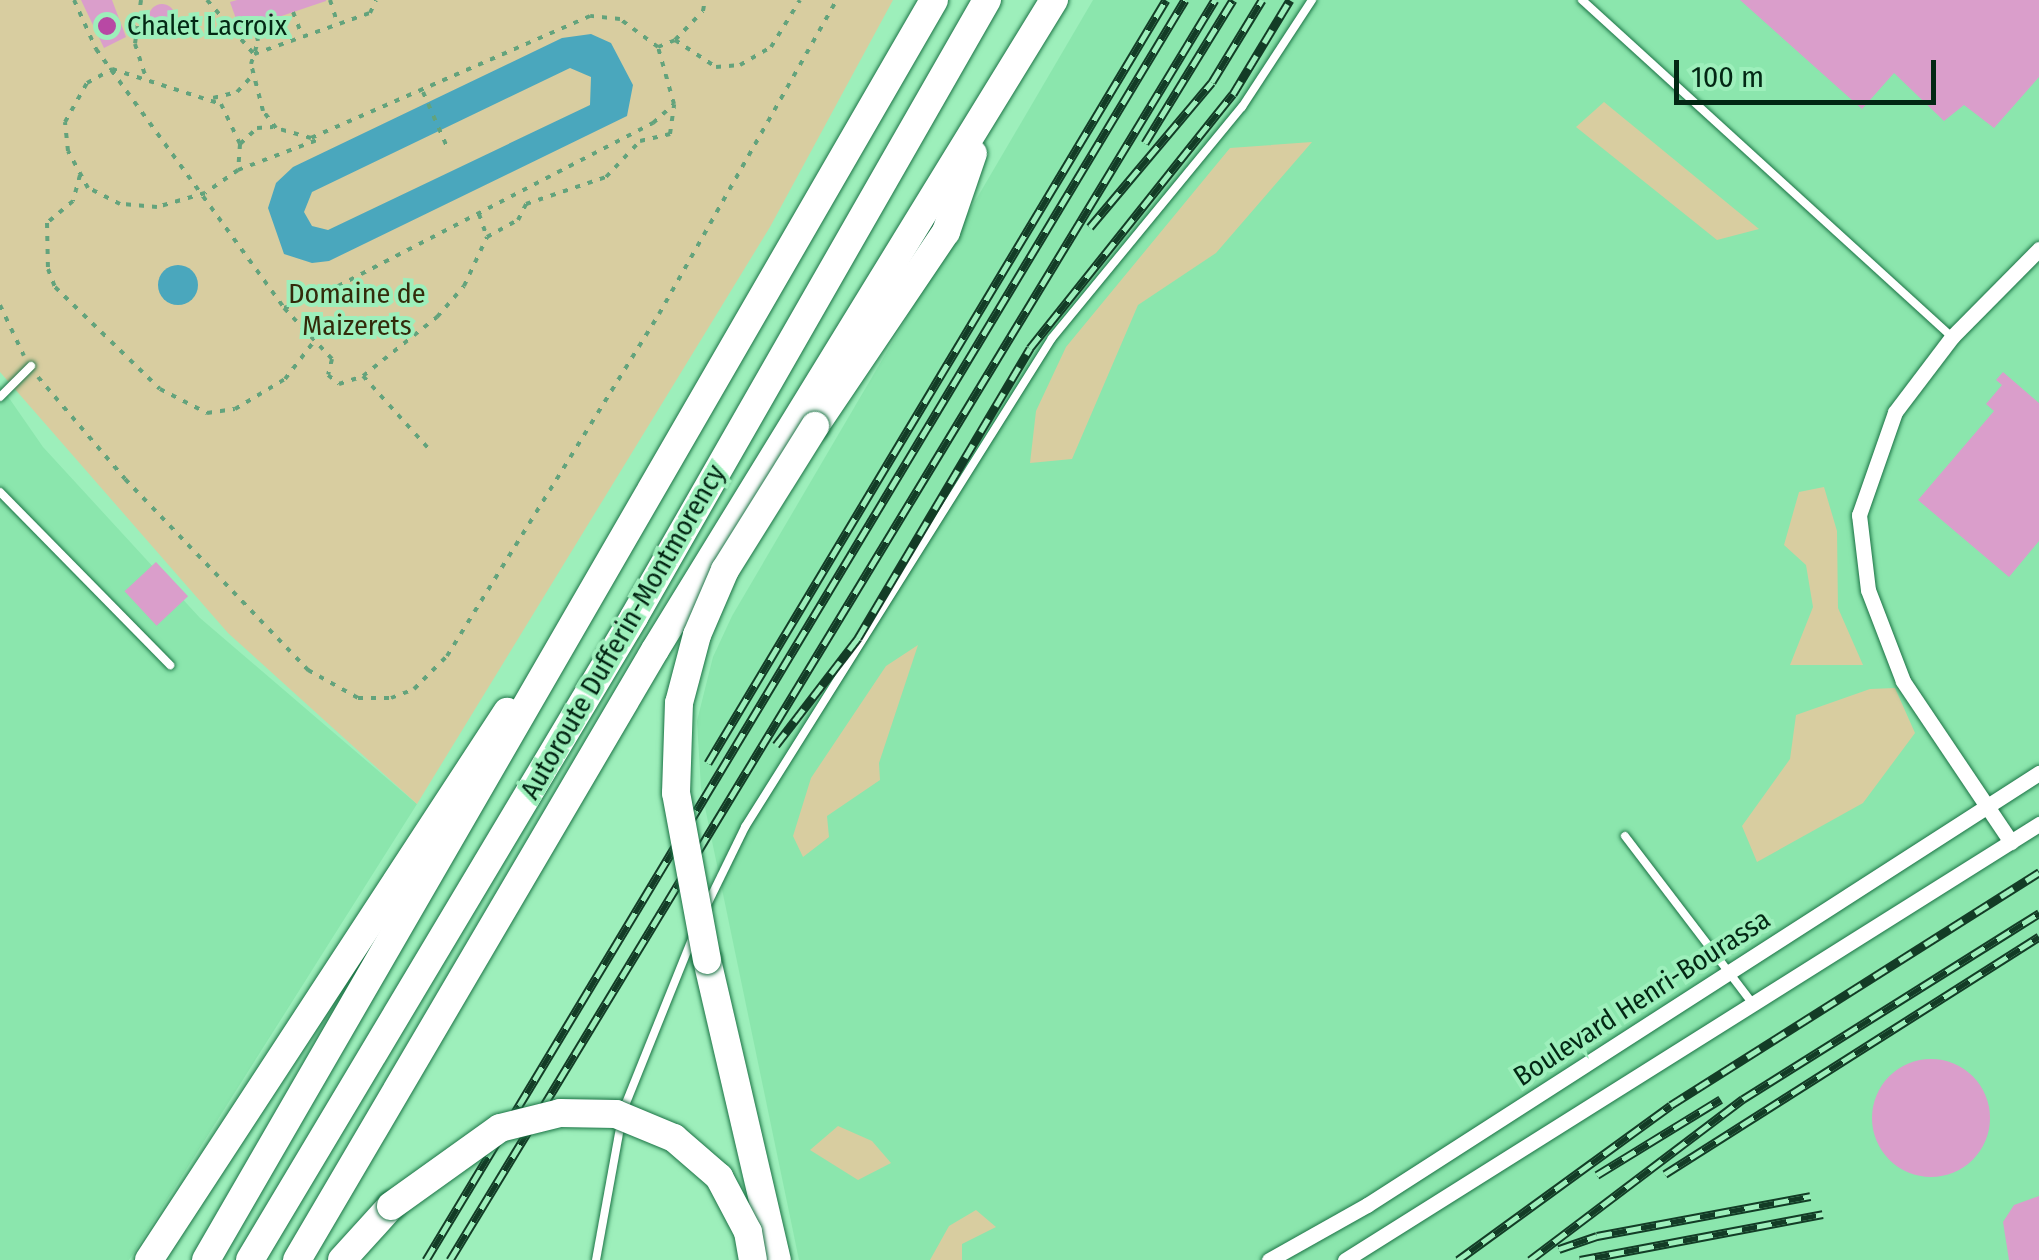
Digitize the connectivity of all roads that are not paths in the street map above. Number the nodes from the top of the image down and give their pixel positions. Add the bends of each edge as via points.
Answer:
1 (934, 0) edge
2 (986, 0) edge
3 (1054, 0) edge
4 (1312, 0) edge
5 (1582, 0) edge
6 (982, 122) junction
7 (2039, 249) edge
8 (1952, 337) junction
9 (31, 366) road end
10 (0, 397) edge
11 (0, 492) edge
12 (578, 619) junction
13 (170, 665) dead end
14 (2039, 773) edge
15 (1986, 806) junction
16 (2039, 824) edge
17 (1625, 836) dead end
18 (2011, 842) junction
19 (1728, 972) junction
20 (1752, 1004) junction
21 (222, 1152) junction
22 (149, 1260) edge
23 (160, 1260) edge
24 (206, 1260) edge
25 (250, 1260) edge
26 (297, 1260) edge
27 (342, 1260) edge
28 (596, 1260) edge
29 (753, 1260) edge
30 (777, 1260) edge
31 (1269, 1260) edge
32 (1344, 1260) edge

1 - 12 highway, Autoroute Dufferin-Montmorency
2 - 25 highway, Autoroute Dufferin-Montmorency via 634,617
3 - 6 highway
4 - 28 lane via 1242,107 1052,338 745,828 627,1089
5 - 8 lane
6 - 26 highway via 665,634
6 - 30 highway, bridge via 946,232 726,570 686,670 676,741 683,840
7 - 8 street
8 - 15 street via 1895,412 1858,515 1860,553 1904,681
9 - 10 lane
11 - 13 lane
12 - 21 highway via 478,750
12 - 24 highway, Autoroute Dufferin-Montmorency
14 - 15 street, Boulevard Henri-Bourassa
15 - 18 street
15 - 19 street, Boulevard Henri-Bourassa
16 - 18 street
17 - 19 lane
18 - 20 street
19 - 20 lane
19 - 31 street, Boulevard Henri-Bourassa via 1368,1205
20 - 32 street
21 - 22 highway
21 - 23 highway
27 - 29 highway, bridge via 391,1206 500,1128 546,1115 616,1114 674,1138 718,1177 748,1232

